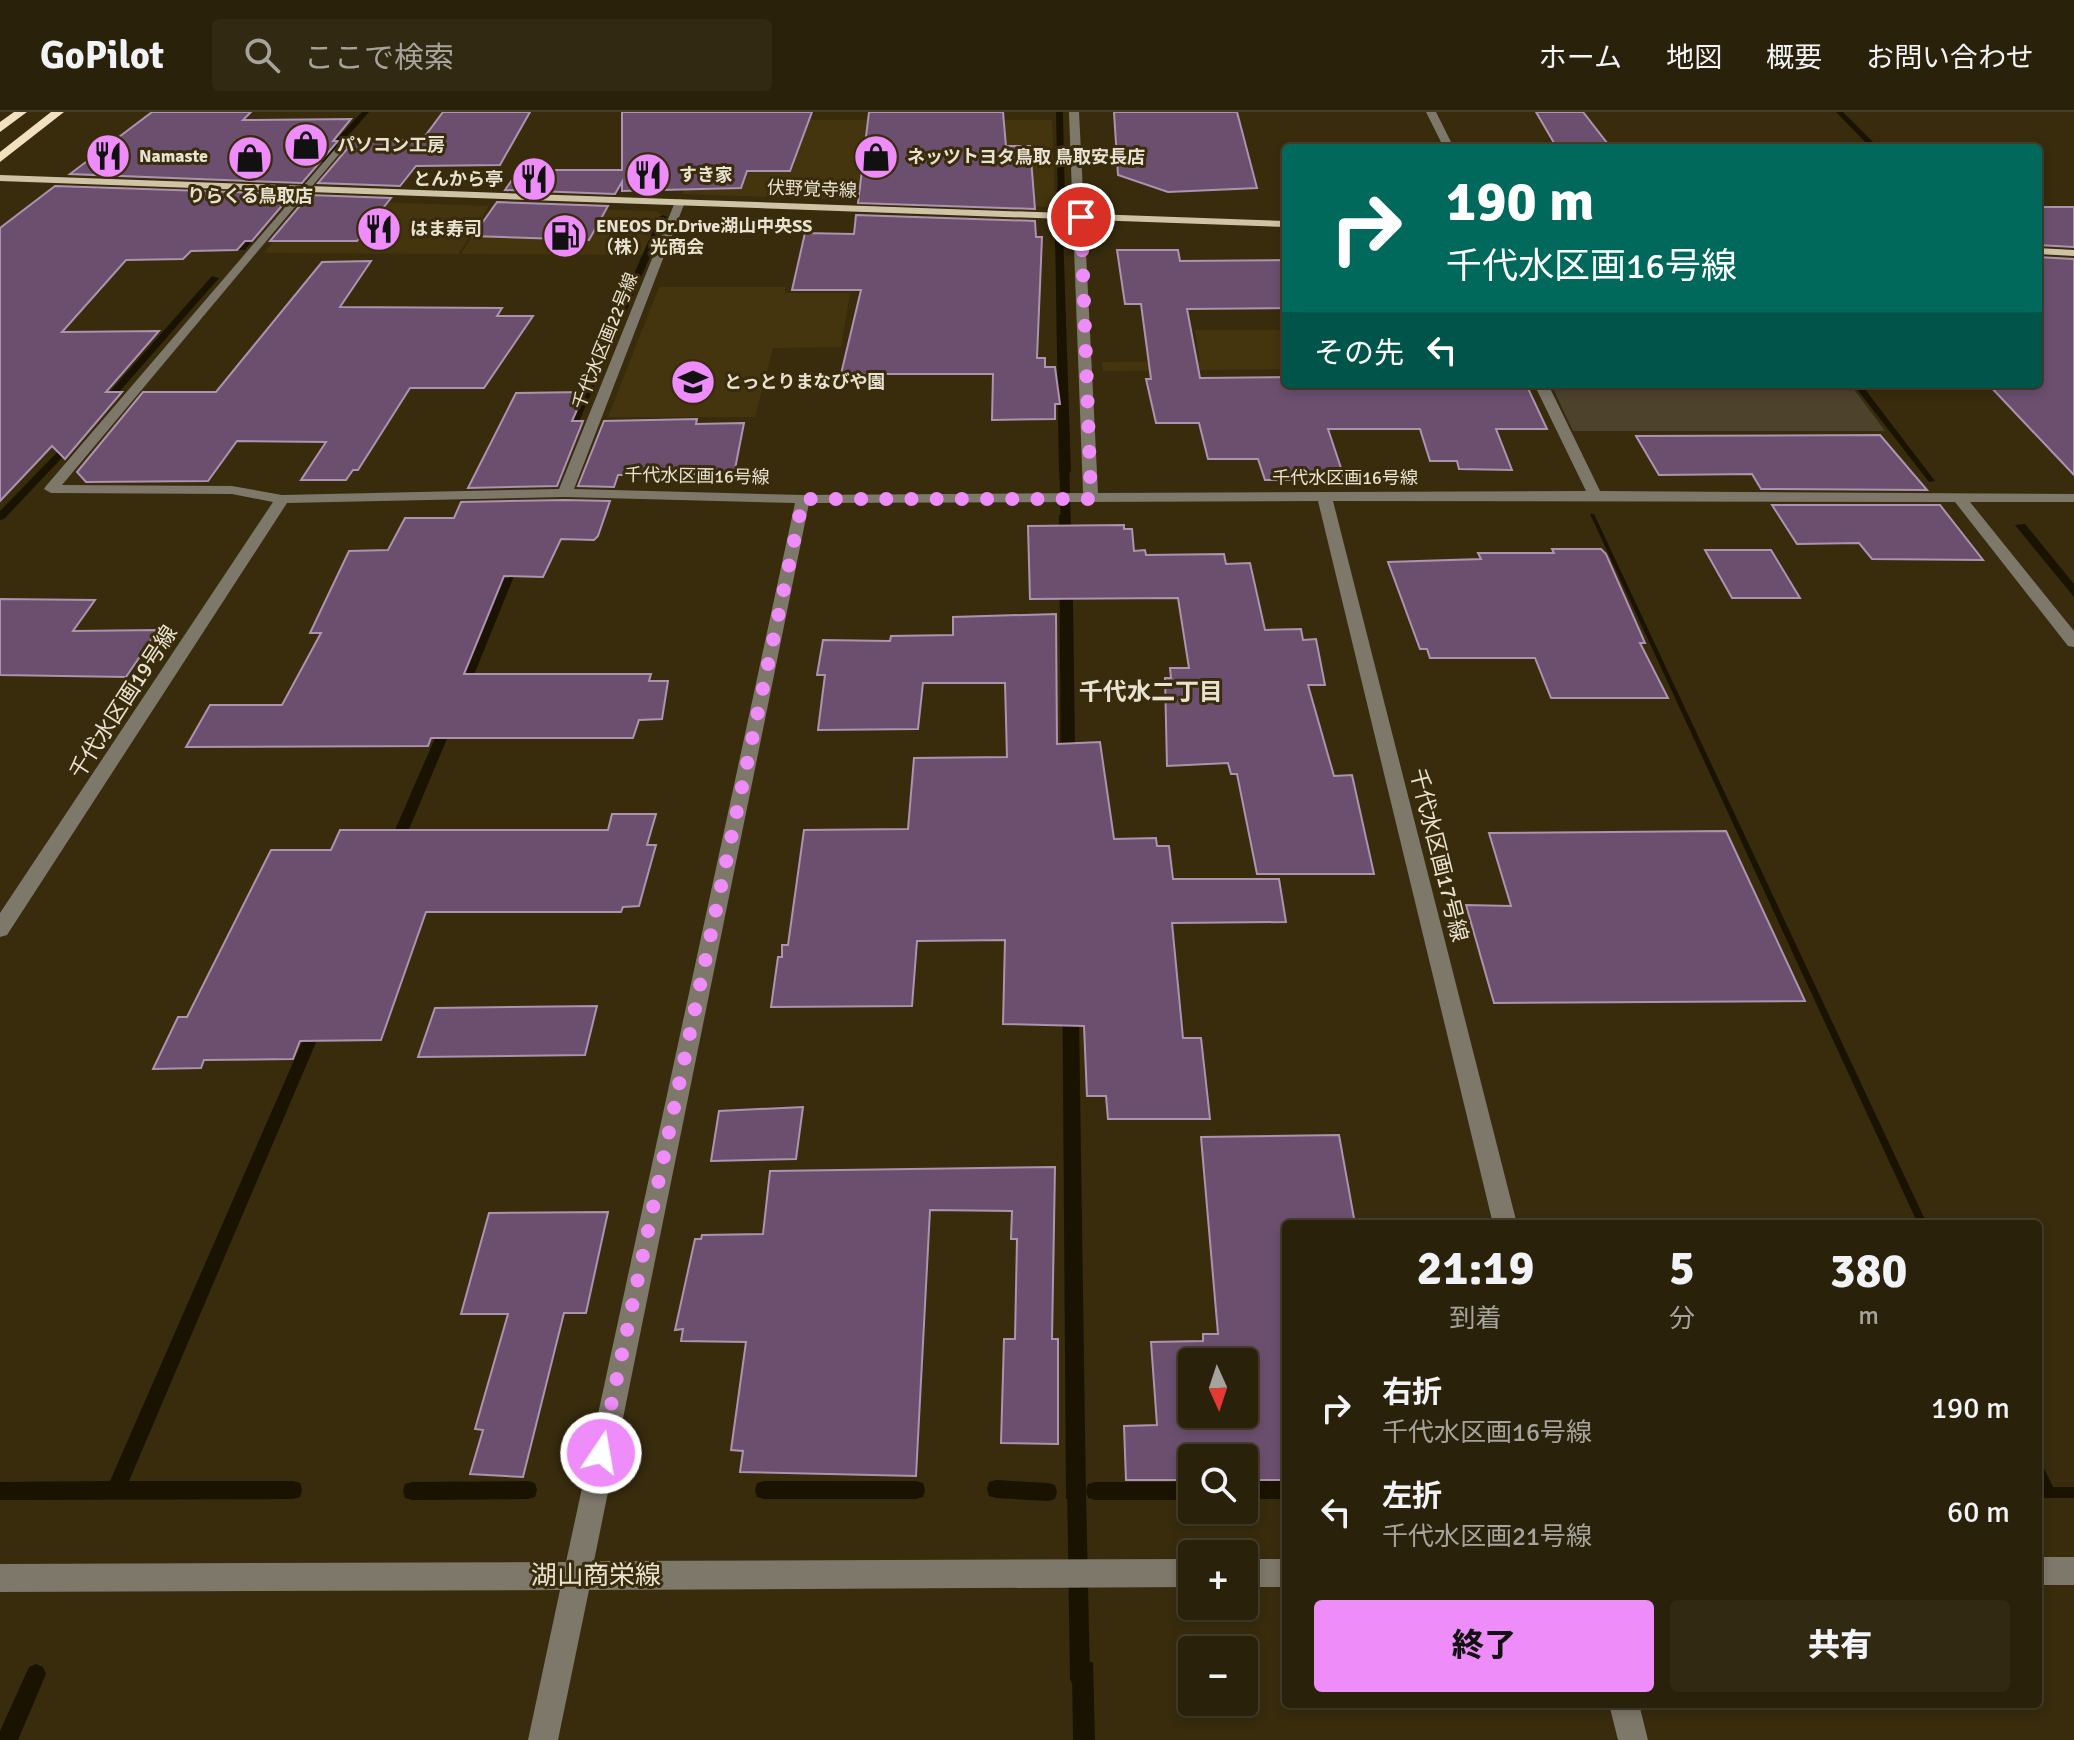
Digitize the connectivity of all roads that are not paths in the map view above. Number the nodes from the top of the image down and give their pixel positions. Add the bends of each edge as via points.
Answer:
1 (21, 112) edge
2 (58, 112) edge
3 (1074, 112) edge
4 (1431, 112) edge
5 (0, 128) edge
6 (1447, 144) edge
7 (341, 145) dead end
8 (0, 158) edge
9 (0, 178) edge
10 (306, 189) junction
11 (680, 202) junction
12 (1081, 217) junction
13 (1282, 224) edge
14 (2042, 251) edge
15 (2074, 253) edge
16 (1543, 388) edge
17 (565, 493) junction
18 (1595, 495) junction
19 (1959, 497) junction
20 (1325, 498) junction
21 (2074, 498) edge
22 (282, 499) junction
23 (803, 499) junction
24 (1091, 499) junction
25 (2074, 642) edge
26 (0, 929) edge
27 (1504, 1220) edge
28 (2042, 1571) edge
29 (2074, 1571) edge
30 (1178, 1573) edge
31 (1258, 1573) edge
32 (1282, 1573) edge
33 (575, 1576) junction
34 (0, 1578) edge
35 (1625, 1708) edge
36 (543, 1740) edge
37 (1633, 1740) edge

1 - 5 highway
2 - 8 highway
3 - 12 street
4 - 6 street
7 - 10 street
9 - 10 main road, 伏野覚寺線
10 - 11 main road, 伏野覚寺線
10 - 22 street, 千代水区画16号線 via 51,489 232,490
11 - 12 main road, 伏野覚寺線
11 - 17 street, 千代水区画22号線
12 - 13 main road, 伏野覚寺線
12 - 24 street
14 - 15 main road
16 - 18 street
17 - 22 street, 千代水区画16号線
17 - 23 street, 千代水区画16号線
18 - 19 street, 千代水区画16号線
18 - 20 street, 千代水区画16号線
19 - 21 street, 千代水区画16号線
19 - 25 street
20 - 24 street, 千代水区画16号線
20 - 27 street, 千代水区画17号線
22 - 26 street, 千代水区画19号線
23 - 24 street, 千代水区画16号線
23 - 33 street
28 - 29 street
30 - 33 street, 湖山商栄線
31 - 32 street
33 - 34 street, 湖山商栄線
33 - 36 street
35 - 37 street

